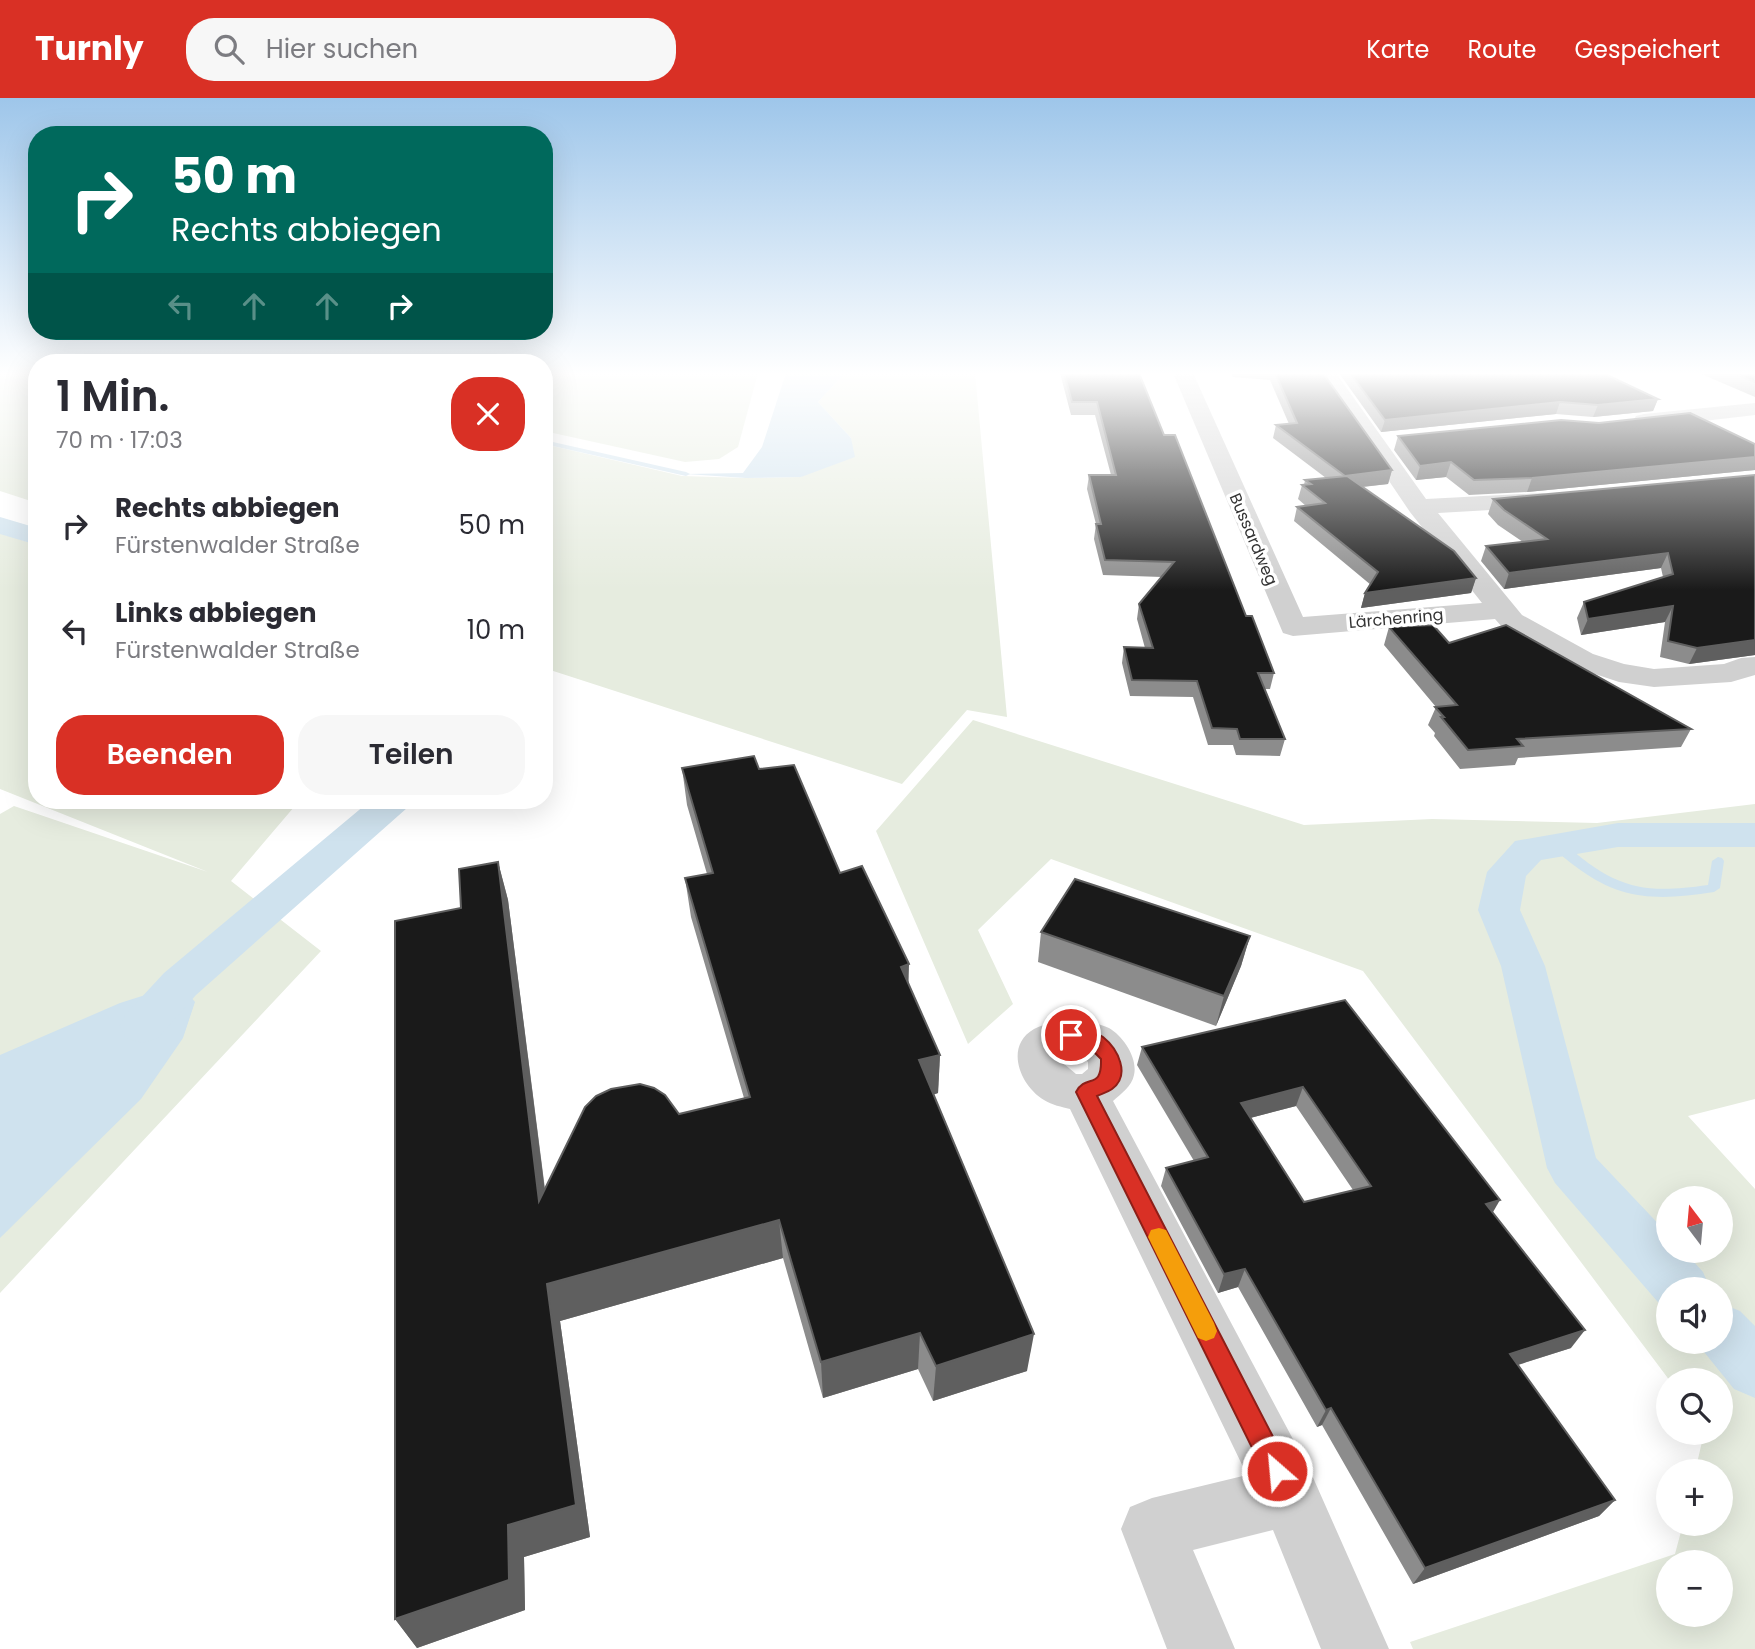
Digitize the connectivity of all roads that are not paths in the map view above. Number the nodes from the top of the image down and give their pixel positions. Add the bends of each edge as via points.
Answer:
1 (1214, 445) edge
2 (1379, 445) edge
3 (1566, 498) edge
4 (1419, 507) junction
5 (1500, 610) junction
6 (1293, 628) joint
7 (1755, 666) edge
8 (1085, 1092) dead end
9 (1290, 1495) junction
10 (1201, 1649) edge
11 (1355, 1649) edge

1 - 6 street, Bussardweg
2 - 4 street
3 - 4 street
4 - 5 street
5 - 6 street, Lärchenring
5 - 7 street via 1582,660 1619,673 1654,678 1731,673
8 - 9 street
9 - 10 street via 1152,1529
9 - 11 street

